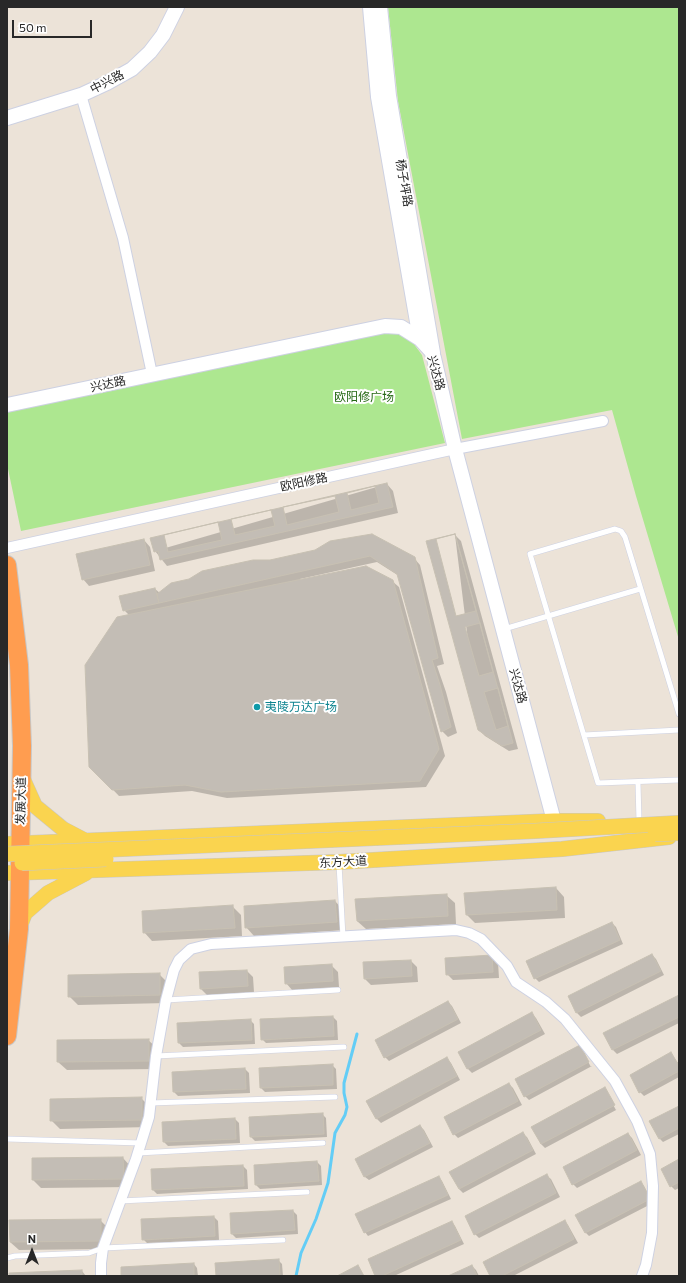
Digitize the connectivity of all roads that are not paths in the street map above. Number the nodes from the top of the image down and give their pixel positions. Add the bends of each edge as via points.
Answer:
1 (177, 7) edge
2 (370, 7) edge
3 (380, 7) edge
4 (81, 95) junction
5 (7, 118) edge
6 (420, 339) junction
7 (434, 358) junction
8 (152, 374) junction
9 (7, 405) edge
10 (603, 421) dead end
11 (455, 449) junction
12 (7, 548) edge
13 (7, 565) edge
14 (640, 589) dead end
15 (548, 616) junction
16 (503, 629) junction
17 (679, 714) edge
18 (679, 730) edge
19 (584, 735) junction
20 (22, 777) junction
21 (679, 780) edge
22 (638, 783) junction
23 (554, 821) junction
24 (638, 821) junction
25 (679, 822) edge
26 (679, 834) edge
27 (85, 840) junction
28 (12, 847) edge
29 (339, 862) junction
30 (12, 870) edge
31 (90, 871) junction
32 (19, 929) junction
33 (343, 937) junction
34 (338, 990) dead end
35 (166, 1000) junction
36 (7, 1036) edge
37 (344, 1047) dead end
38 (156, 1056) junction
39 (334, 1097) dead end
40 (150, 1103) junction
41 (7, 1139) edge
42 (141, 1143) junction
43 (323, 1143) dead end
44 (138, 1153) junction
45 (307, 1192) dead end
46 (120, 1201) junction
47 (283, 1240) dead end
48 (103, 1248) junction
49 (7, 1258) edge
50 (101, 1276) edge
51 (642, 1276) edge

1 - 4 street, 中兴路 via 163,35 132,69
2 - 6 street, 杨子坪路 via 378,97
3 - 7 street, 杨子坪路 via 389,96
4 - 5 street, 中兴路
4 - 8 street via 123,238
6 - 7 street, 兴达路
6 - 8 street, 兴达路 via 401,327 385,326
7 - 11 street, 兴达路
8 - 9 street, 兴达路
10 - 11 street, 欧阳修路
11 - 12 street, 欧阳修路
11 - 16 street, 兴达路
13 - 20 highway, 发展大道 via 19,665
14 - 15 lane
15 - 16 lane
15 - 17 lane via 530,554 615,529 621,531 625,537
15 - 19 lane
16 - 23 street, 兴达路
18 - 19 lane
19 - 22 lane via 598,783
20 - 27 main road via 35,806 63,829
20 - 28 highway, 发展大道
21 - 22 lane
22 - 24 lane
23 - 24 main road
23 - 27 main road
24 - 25 main road
25 - 28 main road, bridge via 535,832 70,850
26 - 29 main road, 东方大道 via 562,849
26 - 30 main road, bridge
27 - 28 main road
28 - 30 highway, 发展大道
29 - 31 main road, 东方大道
29 - 33 lane
30 - 31 main road, 东方大道
30 - 32 highway, 发展大道
31 - 32 main road via 48,893 25,913
32 - 36 highway, 发展大道
33 - 35 street via 211,944 191,950 179,960
33 - 51 street via 456,930 469,933 481,939 492,950 507,966 516,982 546,1002 565,1019 615,1081 637,1121 650,1154 653,1186 652,1233
34 - 35 lane
35 - 38 street
37 - 38 lane
38 - 40 street
39 - 40 lane
40 - 42 street via 149,1117
41 - 42 lane
42 - 44 street
43 - 44 lane
44 - 46 street
45 - 46 lane
46 - 48 street
47 - 48 lane
48 - 49 lane via 89,1253
48 - 50 street

